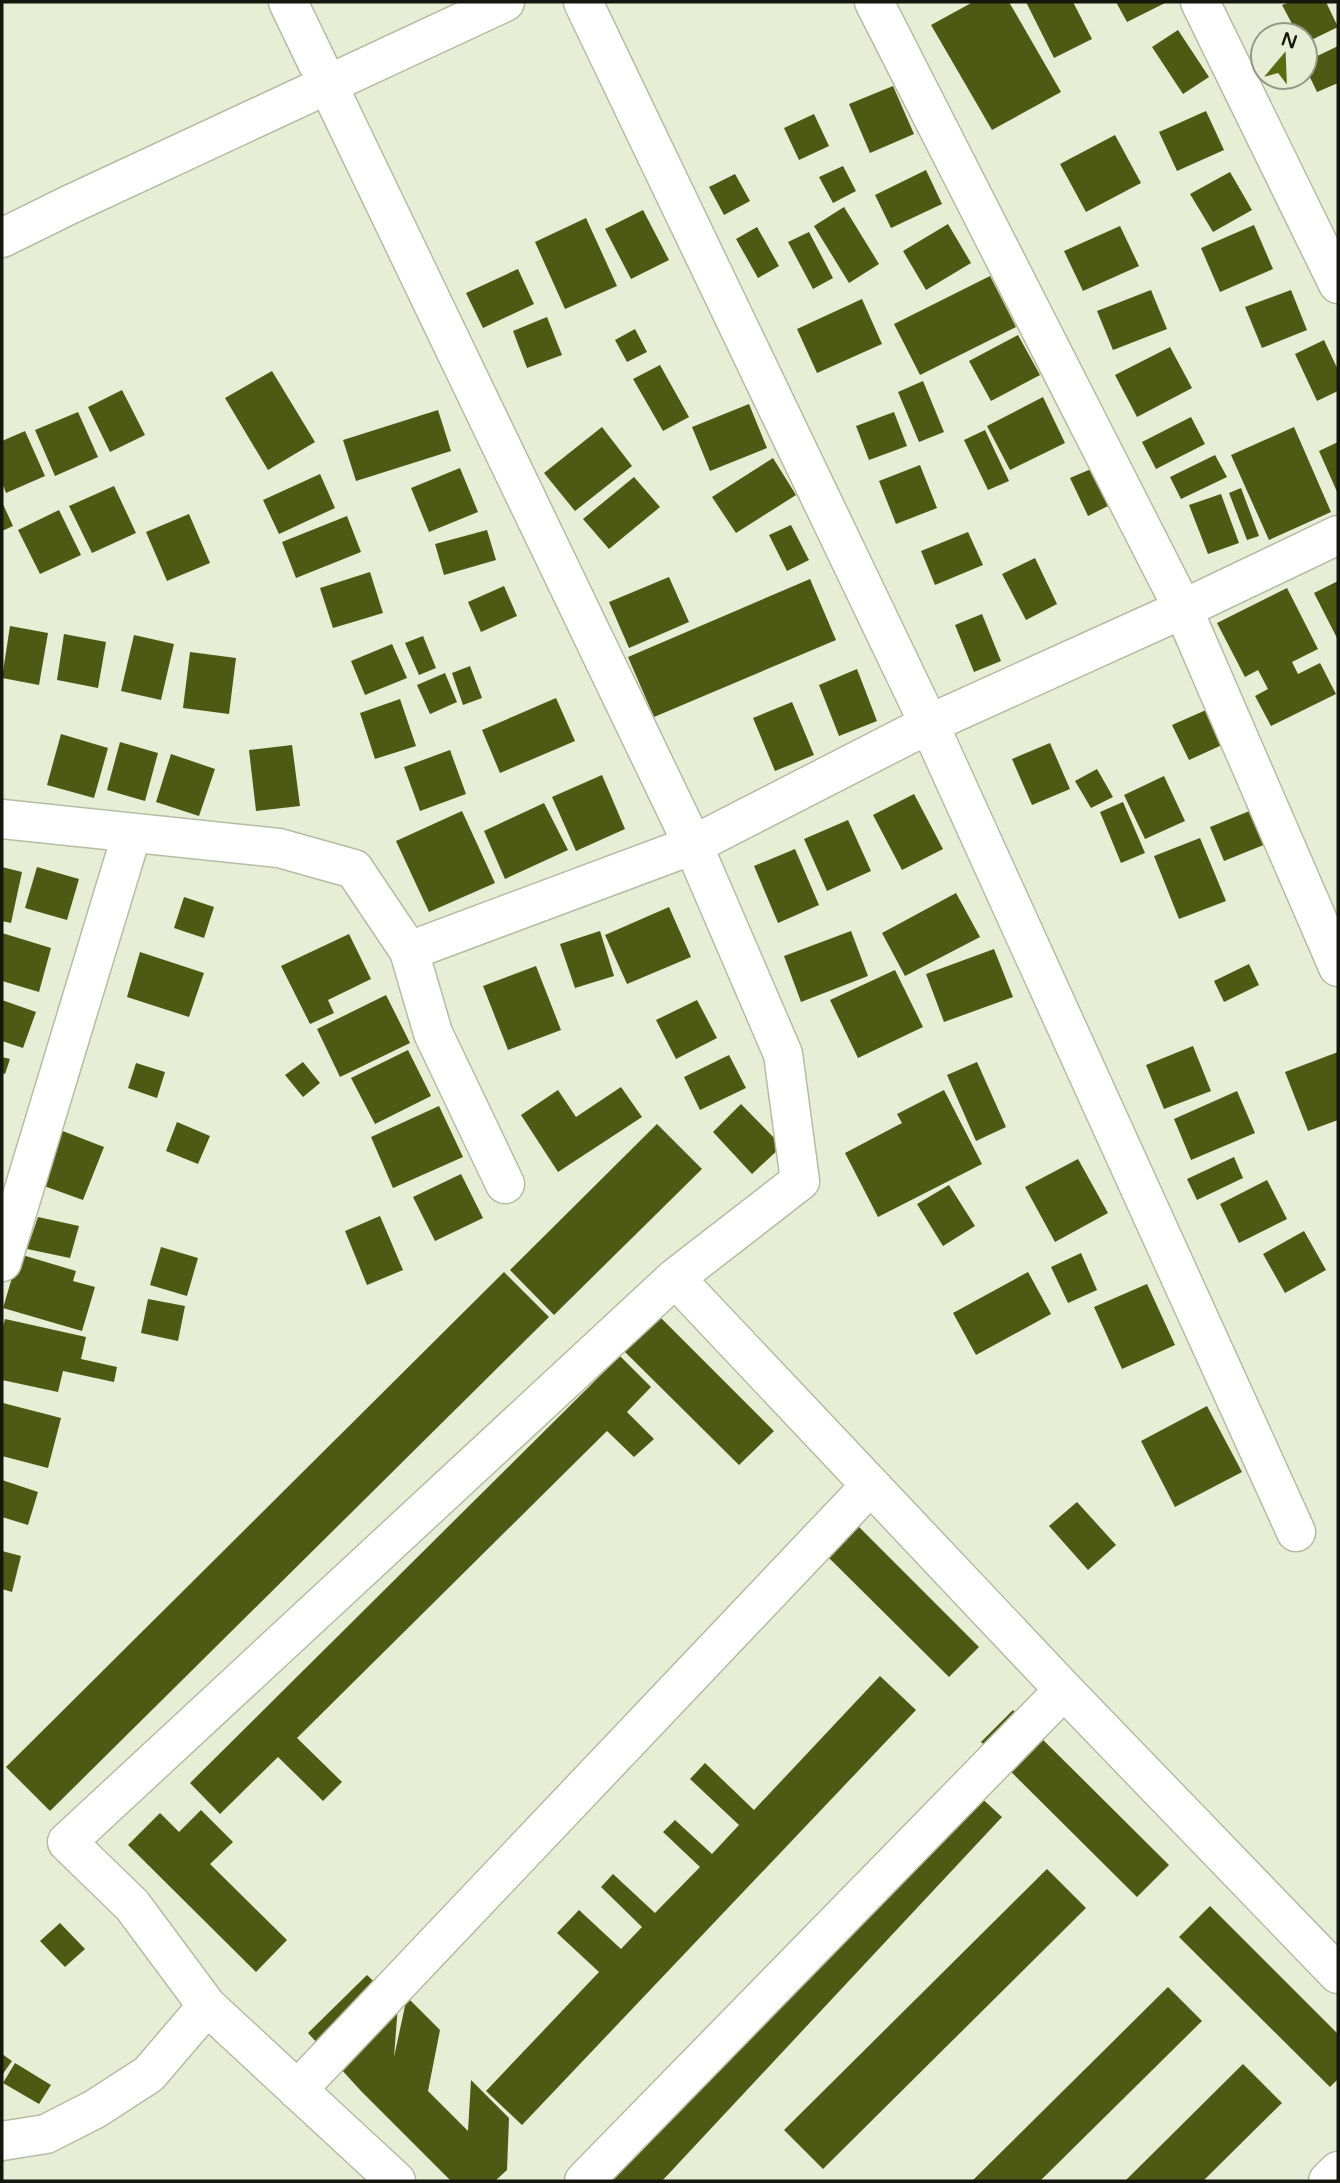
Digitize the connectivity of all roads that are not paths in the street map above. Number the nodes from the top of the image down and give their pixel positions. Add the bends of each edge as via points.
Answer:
1 (288, 2) edge
2 (505, 2) edge
3 (583, 2) edge
4 (874, 2) edge
5 (1200, 2) edge
6 (327, 85) junction
7 (2, 238) edge
8 (1338, 284) edge
9 (1338, 535) edge
10 (1182, 609) junction
11 (929, 724) junction
12 (2, 819) edge
13 (132, 833) junction
14 (693, 845) junction
15 (409, 951) junction
16 (1338, 967) edge
17 (505, 1184) dead end
18 (2, 1262) edge
19 (675, 1279) junction
20 (870, 1486) junction
21 (1296, 1532) dead end
22 (1063, 1690) junction
23 (1338, 1974) edge
24 (207, 2006) junction
25 (297, 2090) junction
26 (2, 2141) edge
27 (1338, 2171) edge
28 (396, 2181) edge
29 (584, 2181) edge
30 (1328, 2181) edge

1 - 6 street
2 - 6 street
3 - 11 street
4 - 10 street
5 - 8 street
6 - 7 street
6 - 14 street
9 - 10 street
10 - 11 street
10 - 16 street
11 - 14 street
11 - 21 street
12 - 13 street
13 - 15 street via 279,848 354,869
13 - 18 street
14 - 15 street
14 - 19 street via 783,1054 800,1181
15 - 17 street via 433,1033
19 - 20 street
19 - 24 street via 67,1842 132,1905
20 - 22 street
20 - 25 street
22 - 23 street
22 - 29 street
24 - 25 street
24 - 26 street via 149,2074 46,2134
25 - 28 street
27 - 30 street

